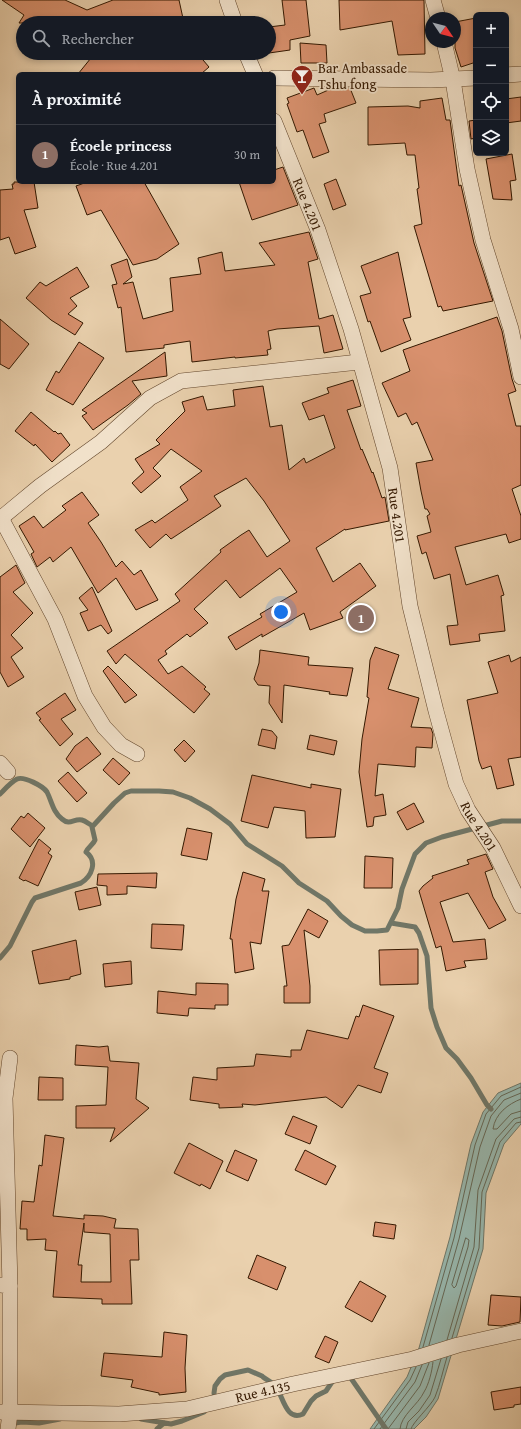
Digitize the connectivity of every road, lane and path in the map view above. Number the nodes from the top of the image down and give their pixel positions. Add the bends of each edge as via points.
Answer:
1 (227, 0) edge
2 (433, 0) edge
3 (436, 12) edge
4 (233, 16) edge
5 (445, 48) edge
6 (249, 60) edge
7 (254, 72) edge
8 (521, 74) edge
9 (509, 75) edge
10 (276, 78) edge
11 (473, 78) edge
12 (453, 80) junction
13 (276, 126) edge
14 (360, 362) junction
15 (521, 377) edge
16 (0, 519) edge
17 (137, 754) dead end
18 (521, 906) edge
19 (10, 1058) dead end
20 (5, 1286) edge
21 (521, 1331) edge
22 (5, 1413) edge
23 (8, 1429) edge

1 - 4 street
2 - 3 street
5 - 12 street
6 - 7 street
8 - 9 street
10 - 12 street
11 - 12 street
12 - 15 street via 467,169 480,226 511,329
13 - 14 street, Rue 4.201 via 318,230
14 - 16 street via 181,381 150,398 101,442
14 - 18 street, Rue 4.201 via 390,468 410,606 456,784 468,810 493,848
16 - 17 street via 55,619 85,696 104,727 121,745
19 - 20 street via 5,1098
20 - 22 street
21 - 22 street, Rue 4.135 via 458,1345 413,1359 187,1409 119,1414
22 - 23 street

